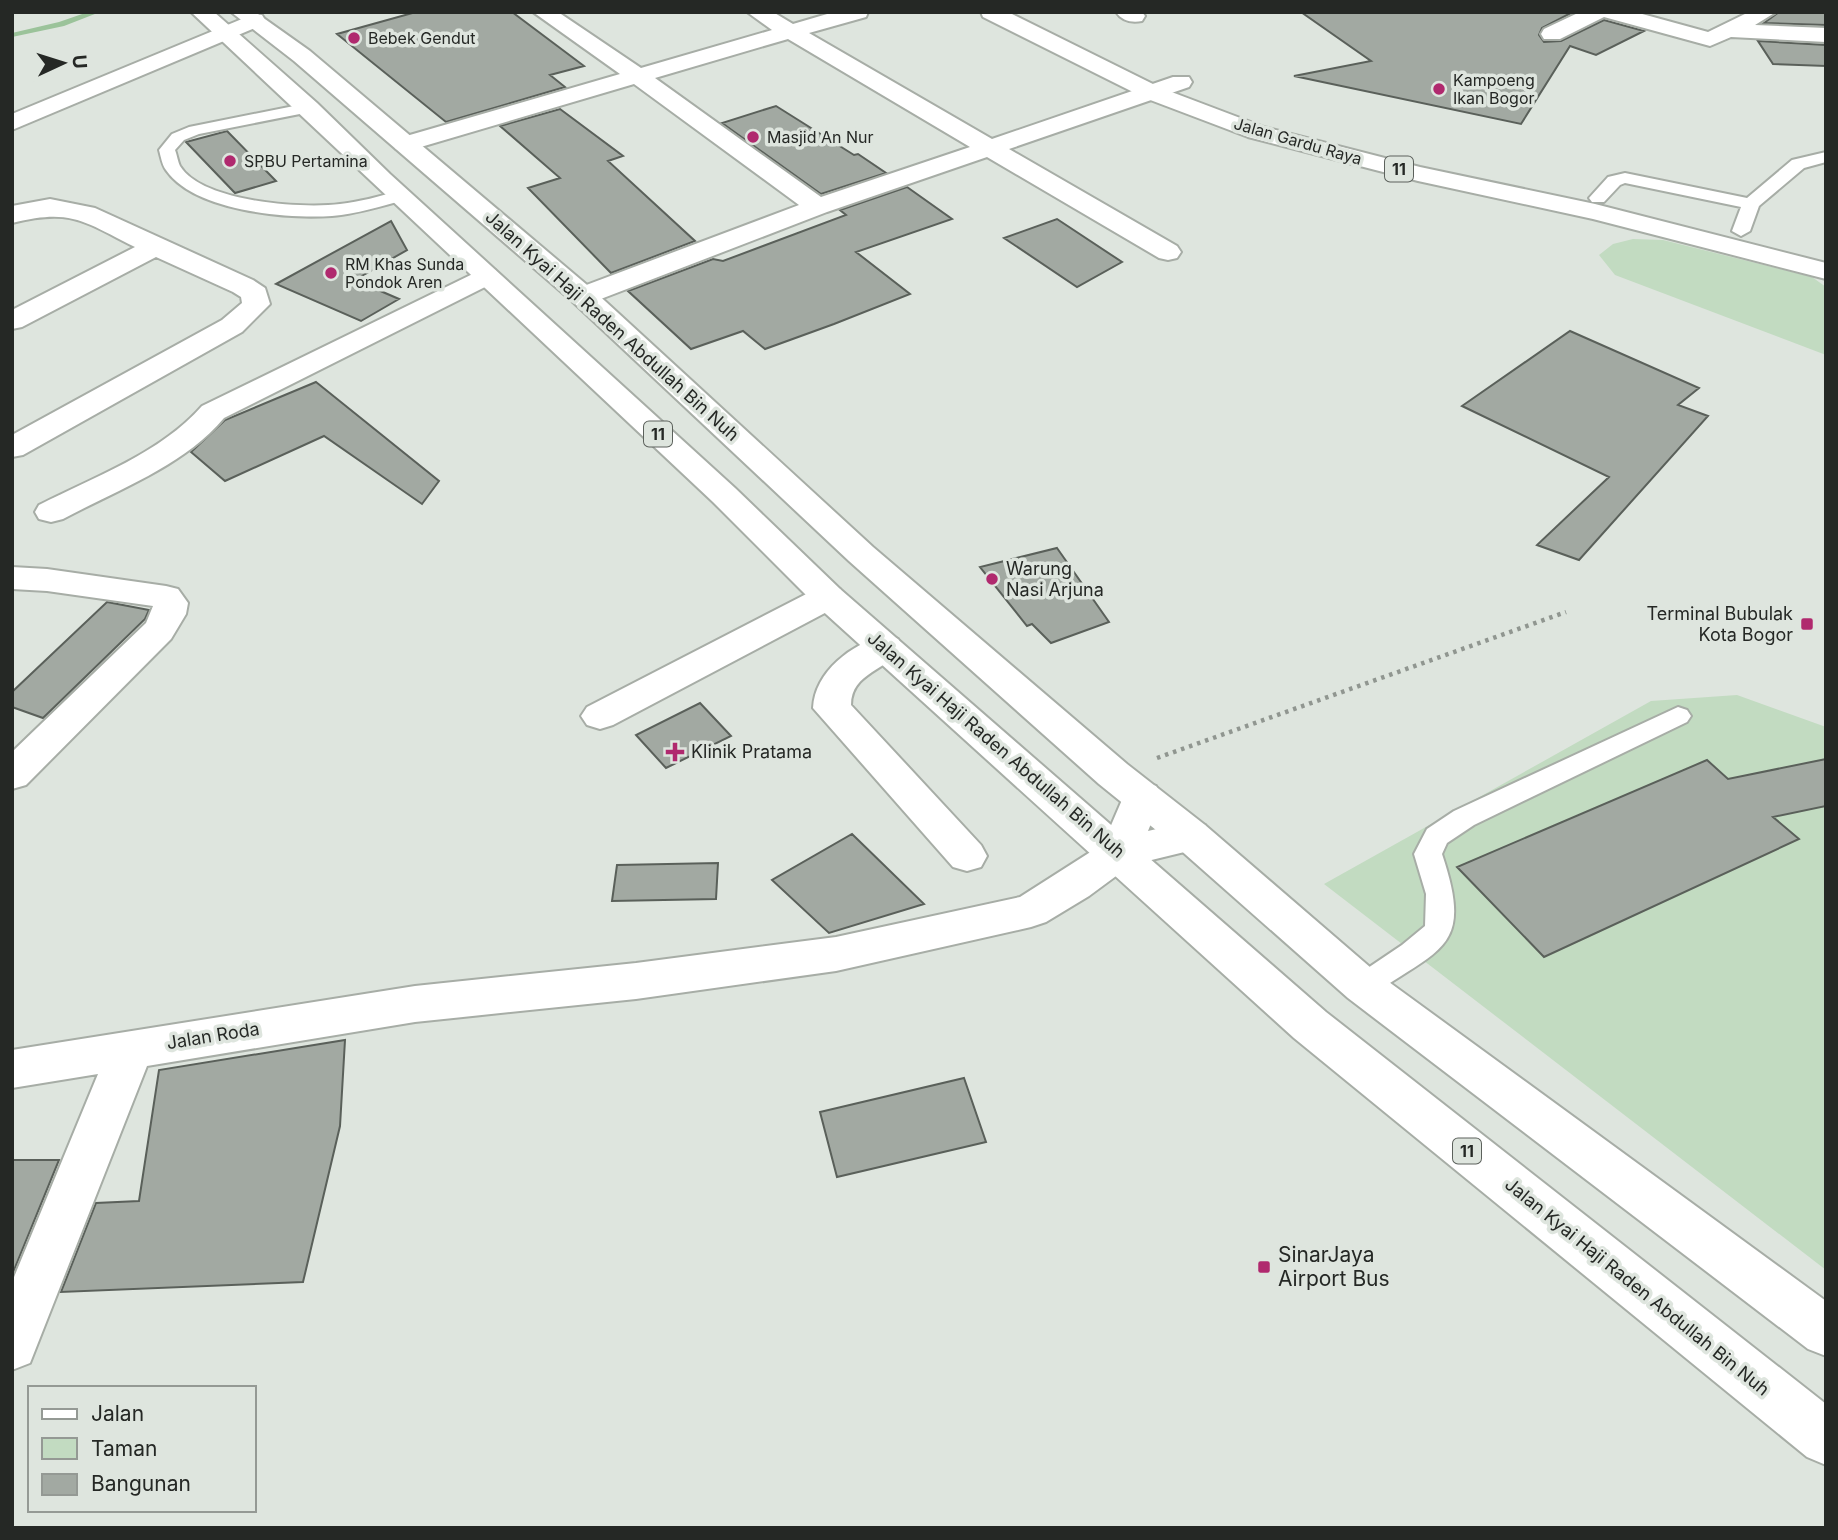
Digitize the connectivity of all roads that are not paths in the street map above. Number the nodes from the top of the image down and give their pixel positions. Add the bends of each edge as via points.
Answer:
1 (543, 12) edge
2 (757, 12) edge
3 (858, 12) edge
4 (991, 12) edge
5 (1040, 12) edge
6 (1597, 12) edge
7 (1610, 12) edge
8 (1766, 12) edge
9 (230, 19) edge
10 (1731, 30) junction
11 (790, 32) junction
12 (1552, 34) dead end
13 (1826, 35) edge
14 (639, 77) junction
15 (1181, 82) junction
16 (1153, 93) junction
17 (309, 108) junction
18 (12, 111) edge
19 (12, 123) edge
20 (405, 144) junction
21 (991, 148) junction
22 (1826, 157) edge
23 (399, 196) junction
24 (1598, 198) junction
25 (1751, 204) junction
26 (818, 207) junction
27 (12, 215) edge
28 (1741, 232) junction
29 (155, 247) junction
30 (1826, 251) edge
31 (1168, 252) dead end
32 (1826, 271) edge
33 (485, 276) junction
34 (583, 296) junction
35 (12, 321) edge
36 (12, 448) edge
37 (51, 512) dead end
38 (12, 578) edge
39 (828, 597) junction
40 (885, 648) junction
41 (600, 716) dead end
42 (1678, 716) dead end
43 (12, 775) edge
44 (1128, 785) junction
45 (1191, 836) junction
46 (1119, 853) junction
47 (967, 856) dead end
48 (1363, 986) junction
49 (131, 1049) junction
50 (12, 1069) edge
51 (1826, 1332) edge
52 (12, 1345) edge
53 (1826, 1438) edge

1 - 14 main road
2 - 11 main road
3 - 11 main road
4 - 16 main road, Jalan Gardu Raya / 11
5 - 15 main road, Jalan Gardu Raya / 11
6 - 12 main road
7 - 10 main road via 1705,39
8 - 10 main road
9 - 17 main road, Jalan Kyai Haji Raden Abdullah Bin Nuh / 11
9 - 18 main road
9 - 19 main road
9 - 20 main road, Jalan Kyai Haji Raden Abdullah Bin Nuh via 302,56
10 - 13 main road
11 - 14 main road
11 - 21 main road
14 - 20 main road
14 - 26 main road
15 - 16 main road
15 - 24 main road, Jalan Gardu Raya / 11 via 1215,98 1338,137
16 - 21 main road
16 - 32 main road, Jalan Gardu Raya / 11 via 1256,132
17 - 23 main road, Jalan Kyai Haji Raden Abdullah Bin Nuh / 11
17 - 23 lane via 194,130 178,137 167,149 167,157 181,178 197,189 258,205 320,211
20 - 34 main road, Jalan Kyai Haji Raden Abdullah Bin Nuh
21 - 26 main road
21 - 31 main road
22 - 25 lane via 1798,164
23 - 33 main road, Jalan Kyai Haji Raden Abdullah Bin Nuh / 11
24 - 25 lane via 1614,181 1625,178
24 - 28 main road, Jalan Gardu Raya / 11
25 - 28 lane
26 - 34 main road
27 - 29 main road via 35,207 72,208
28 - 30 main road, Jalan Gardu Raya / 11
29 - 35 main road
29 - 36 main road via 243,286 255,294 256,304 232,326
33 - 37 main road via 213,412 196,432 162,454
33 - 39 main road, Jalan Kyai Haji Raden Abdullah Bin Nuh / 11
34 - 44 main road, Jalan Kyai Haji Raden Abdullah Bin Nuh via 861,554
38 - 43 main road via 166,597 171,603 159,631
39 - 40 main road, Jalan Kyai Haji Raden Abdullah Bin Nuh / 11
39 - 41 main road
40 - 46 main road, Jalan Kyai Haji Raden Abdullah Bin Nuh / 11
40 - 47 main road via 862,659 838,684 830,700 832,708
42 - 48 lane via 1464,818 1437,836 1428,854 1440,899 1441,920 1435,936
44 - 45 main road, Jalan Kyai Haji Raden Abdullah Bin Nuh
44 - 46 main road
45 - 46 main road
45 - 48 main road, Jalan Kyai Haji Raden Abdullah Bin Nuh
46 - 49 main road, Jalan Roda via 1031,911 836,954 415,1004
46 - 53 main road, Jalan Kyai Haji Raden Abdullah Bin Nuh / 11 via 1310,1025
48 - 51 main road, Jalan Kyai Haji Raden Abdullah Bin Nuh
49 - 50 main road, Jalan Roda
49 - 52 main road

